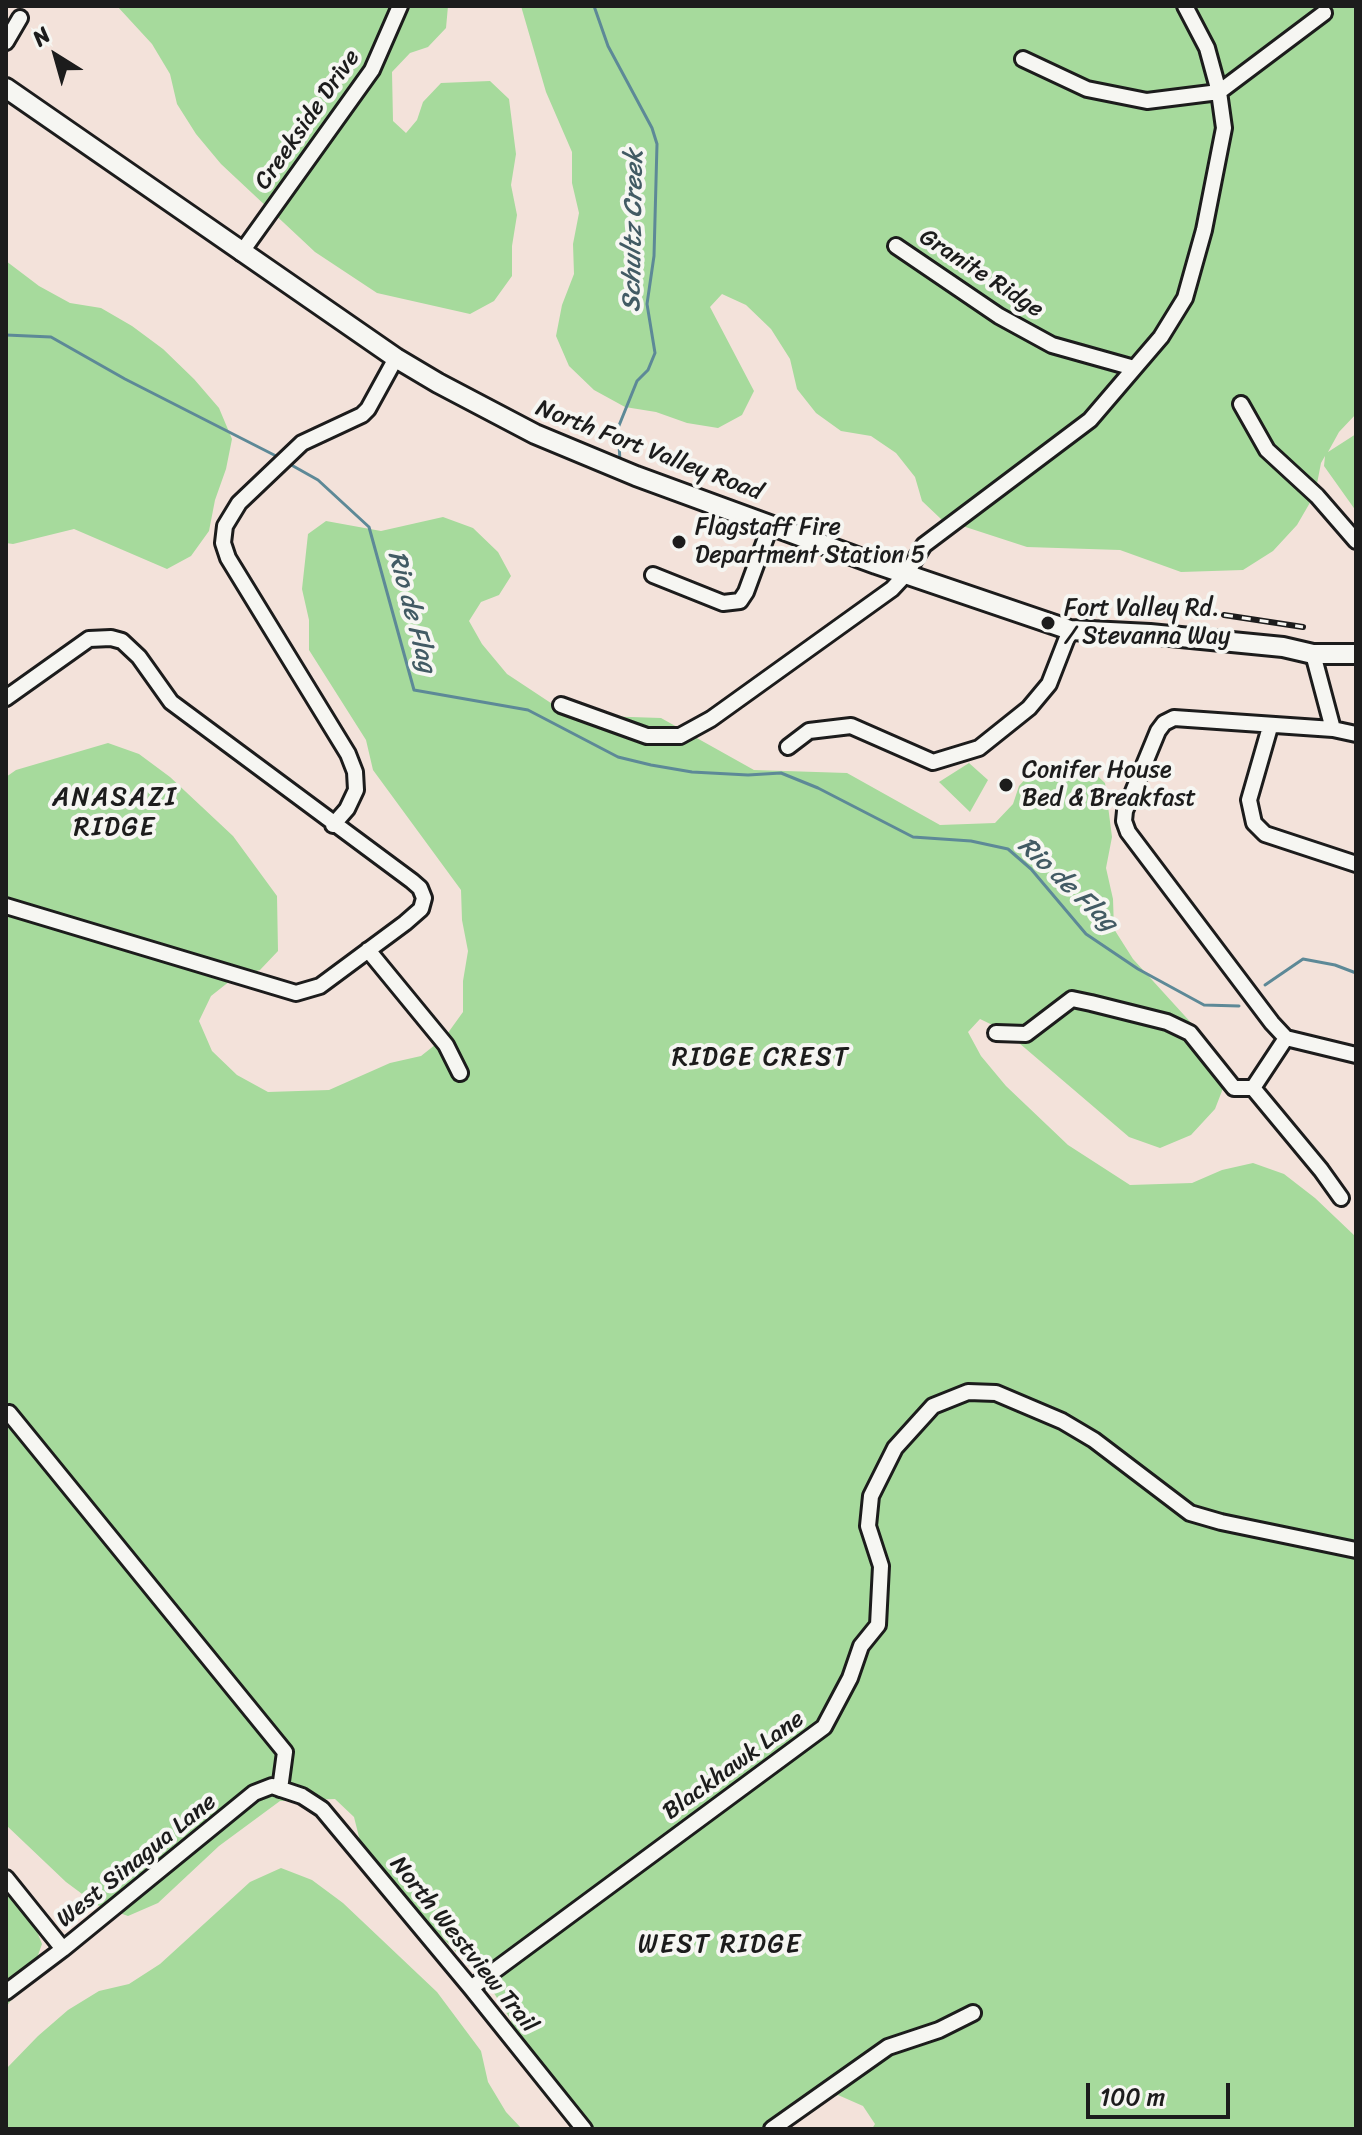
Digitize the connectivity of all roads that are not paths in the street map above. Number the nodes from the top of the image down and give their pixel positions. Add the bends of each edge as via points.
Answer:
1 (400, 6) edge
2 (1185, 6) edge
3 (1324, 13) dead end
4 (20, 18) dead end
5 (6, 42) edge
6 (1023, 59) dead end
7 (6, 88) edge
8 (1219, 92) junction
9 (896, 246) dead end
10 (241, 253) junction
11 (396, 358) junction
12 (1134, 368) junction
13 (1241, 404) dead end
14 (771, 524) junction
15 (1356, 541) edge
16 (906, 574) junction
17 (653, 575) dead end
18 (1070, 630) junction
19 (1313, 654) junction
20 (1356, 654) edge
21 (6, 698) edge
22 (561, 705) dead end
23 (1270, 727) junction
24 (1333, 729) junction
25 (1356, 734) edge
26 (788, 747) dead end
27 (333, 825) junction
28 (1356, 864) edge
29 (6, 906) edge
30 (368, 950) junction
31 (996, 1033) dead end
32 (1286, 1038) junction
33 (1356, 1055) edge
34 (460, 1073) dead end
35 (1253, 1088) junction
36 (1341, 1198) dead end
37 (9, 1413) dead end
38 (1356, 1550) edge
39 (280, 1789) junction
40 (6, 1878) edge
41 (63, 1949) junction
42 (471, 1988) junction
43 (6, 1992) edge
44 (973, 2013) dead end
45 (584, 2129) edge
46 (772, 2129) edge

1 - 10 street, Creekside Drive via 372,70
2 - 8 street via 1207,48
3 - 8 street
4 - 5 street
6 - 8 street via 1087,89 1147,101
7 - 10 main road, North Fort Valley Road
8 - 12 street via 1224,128 1185,298
9 - 12 street, Granite Ridge via 1052,345
10 - 11 main road, North Fort Valley Road
11 - 14 main road, North Fort Valley Road via 535,434
11 - 27 street via 362,415 302,443 231,513 225,526 228,558 355,772 356,790
12 - 16 street via 1090,420 924,545
13 - 15 street via 1267,450
14 - 16 main road, North Fort Valley Road
14 - 17 street via 740,601 723,603
16 - 18 main road, North Fort Valley Road
16 - 22 street via 795,659 680,736 647,736
18 - 19 main road, North Fort Valley Road via 1283,647
18 - 26 street via 1049,684 1029,708 979,748 933,762 851,726 809,731
19 - 20 main road, North Fort Valley Road
19 - 24 street
21 - 27 street via 89,639 122,641 171,702
23 - 24 street
23 - 28 street via 1249,800 1254,823 1265,834
23 - 32 street via 1174,718 1164,723 1124,821
24 - 25 street
27 - 30 street via 412,881 424,898 421,909
29 - 30 street via 296,993 320,986
30 - 34 street via 446,1045
31 - 35 street via 1026,1034 1072,999 1091,1003 1190,1033 1234,1088
32 - 33 street
32 - 35 street
35 - 36 street
37 - 39 street via 285,1752
38 - 42 street, Blackhawk Lane via 1190,1513 1094,1440 996,1393 968,1392 933,1406 895,1448 871,1496 868,1526 881,1566 878,1625 861,1646 824,1727
39 - 41 street, West Sinagua Lane via 272,1786 254,1793
39 - 42 street, North Westview Trail via 322,1809
40 - 41 street
41 - 43 street, West Sinagua Lane
42 - 45 street, North Westview Trail
44 - 46 street via 888,2047

